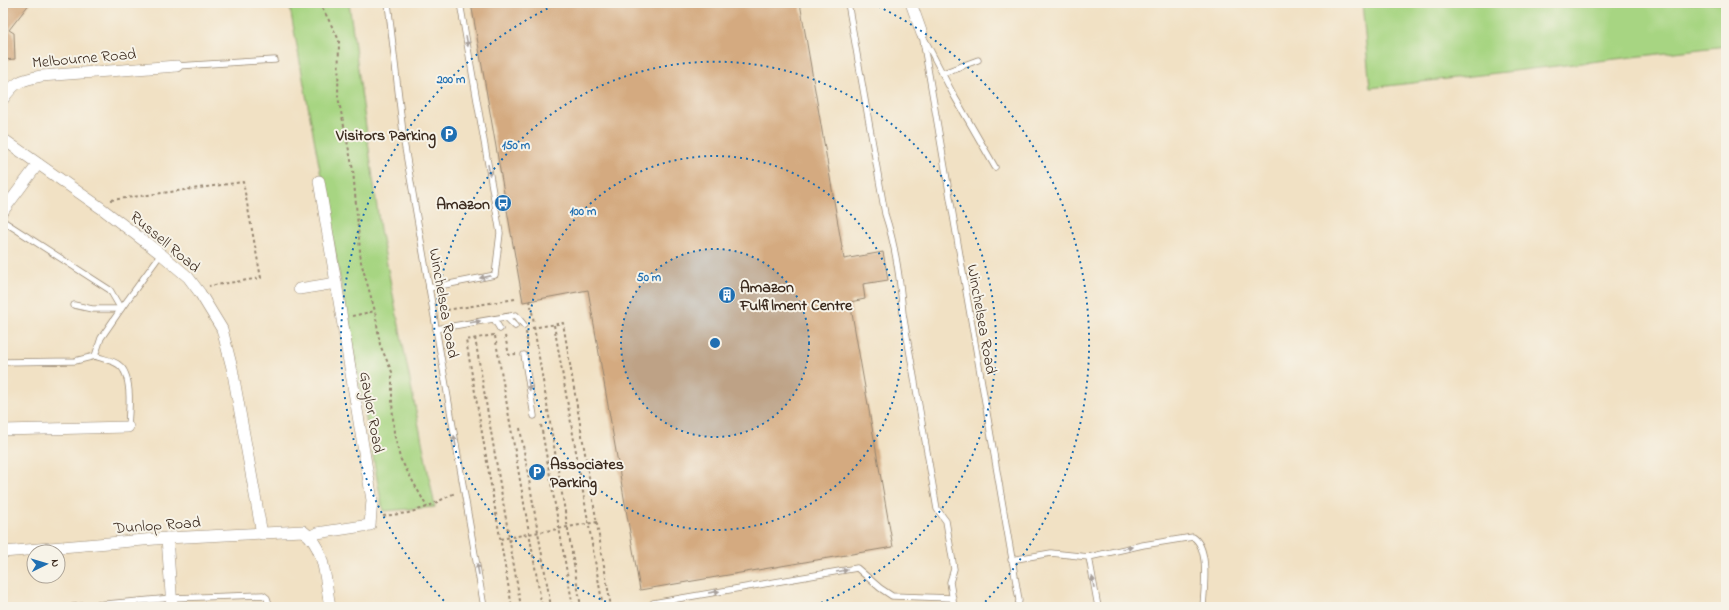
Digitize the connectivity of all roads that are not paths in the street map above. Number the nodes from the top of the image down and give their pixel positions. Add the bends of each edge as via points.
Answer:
1 (388, 3) edge
2 (460, 3) edge
3 (848, 3) edge
4 (911, 3) edge
5 (922, 34) junction
6 (275, 60) dead end
7 (978, 60) dead end
8 (177, 66) joint
9 (943, 73) junction
10 (3, 99) edge
11 (3, 139) edge
12 (38, 164) junction
13 (995, 167) dead end
14 (319, 181) dead end
15 (4, 208) edge
16 (3, 221) edge
17 (161, 254) junction
18 (336, 283) junction
19 (429, 288) junction
20 (299, 289) dead end
21 (74, 305) dead end
22 (121, 308) junction
23 (506, 316) junction
24 (494, 319) junction
25 (524, 325) dead end
26 (515, 326) dead end
27 (436, 329) junction
28 (501, 332) road end
29 (525, 353) road end
30 (95, 356) junction
31 (3, 362) edge
32 (534, 416) dead end
33 (128, 427) joint
34 (3, 430) edge
35 (262, 534) junction
36 (311, 536) junction
37 (167, 538) junction
38 (3, 552) edge
39 (1089, 557) junction
40 (1011, 560) junction
41 (953, 598) junction
42 (172, 602) edge
43 (73, 607) edge
44 (270, 607) edge
45 (330, 607) edge
46 (484, 607) edge
47 (650, 607) edge
48 (954, 607) edge
49 (1018, 607) edge
50 (1098, 607) edge
51 (1203, 607) edge

1 - 19 lane, Winchelsea Road via 403,136
2 -> 19 lane via 500,233 498,253 495,275
3 - 41 lane via 885,214 892,236 937,509 946,521 954,569 950,582
4 - 5 street
5 - 9 lane
5 - 40 lane, Winchelsea Road
6 - 8 lane
7 - 9 lane
8 - 10 street, Melbourne Road via 22,79 12,86
9 - 13 lane
11 - 12 street, Russell Road
12 - 15 street
12 - 17 street, Russell Road
14 - 18 street, Gaylor Road
16 - 22 lane via 110,290
17 - 22 lane
17 - 35 street, Russell Road via 188,277 222,329 232,368
18 - 20 street
18 - 36 street, Gaylor Road via 372,500 370,525 317,532
19 - 27 lane, Winchelsea Road
21 - 22 lane via 92,309
22 - 30 lane via 101,338
23 - 24 lane
23 - 25 lane via 516,315
23 - 26 lane
27 -> 24 lane
24 - 28 lane
46 -> 27 lane, Winchelsea Road
29 -> 32 lane
30 - 31 lane via 75,361
30 - 33 lane via 118,364 126,373
33 - 34 street
35 - 36 street, Dunlop Road via 294,530 303,531
35 - 37 street, Dunlop Road
36 - 45 street via 321,558
37 - 38 street, Dunlop Road
37 - 42 street
39 - 40 lane via 1051,553
50 -> 39 lane
39 -> 51 lane via 1193,537 1199,541 1203,550
40 - 49 lane, Winchelsea Road via 1019,600
47 -> 41 lane via 653,603 857,568 892,596
41 - 48 lane
42 - 43 lane
42 - 44 lane via 263,595

